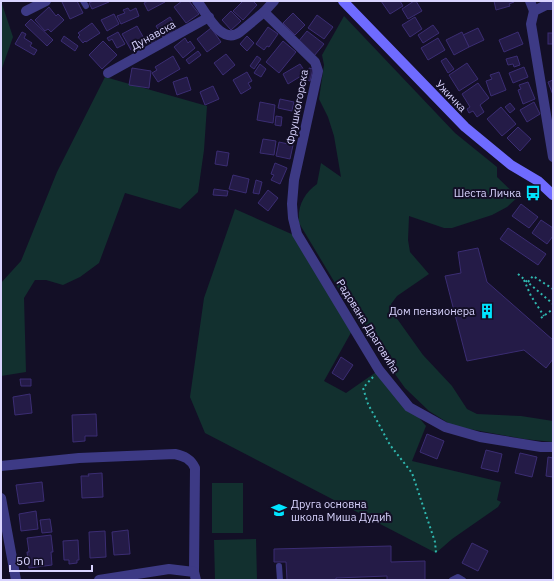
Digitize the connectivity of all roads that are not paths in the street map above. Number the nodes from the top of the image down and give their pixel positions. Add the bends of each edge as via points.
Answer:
1 (46, 1) edge
2 (196, 1) edge
3 (274, 1) edge
4 (343, 1) edge
5 (530, 1) edge
6 (553, 5) edge
7 (26, 10) dead end
8 (534, 11) junction
9 (264, 12) junction
10 (208, 18) junction
11 (108, 73) dead end
12 (553, 157) edge
13 (294, 180) joint
14 (553, 195) edge
15 (553, 447) edge
16 (1, 466) edge
17 (1, 498) edge
18 (279, 566) dead end
19 (195, 576) edge
20 (16, 580) edge
21 (99, 580) edge
22 (280, 580) edge
23 (452, 580) edge
24 (463, 580) edge

1 - 7 street
2 - 10 street
3 - 9 street
4 - 14 main road, Ужичка via 465,127
5 - 8 street
6 - 8 street via 546,5
8 - 12 street via 532,32
9 - 10 street via 236,35 231,36 218,29
9 - 13 street, Фрушкогорска via 315,62 318,71
10 - 11 street, Дунавска
13 - 15 street, Радована Драговића via 292,204 297,234 379,370 409,407 445,427 480,437
16 - 19 street via 79,458 175,454 183,456 193,463 195,468
17 - 20 street
18 - 22 lane
19 - 21 street via 169,569
23 - 24 lane via 458,577

